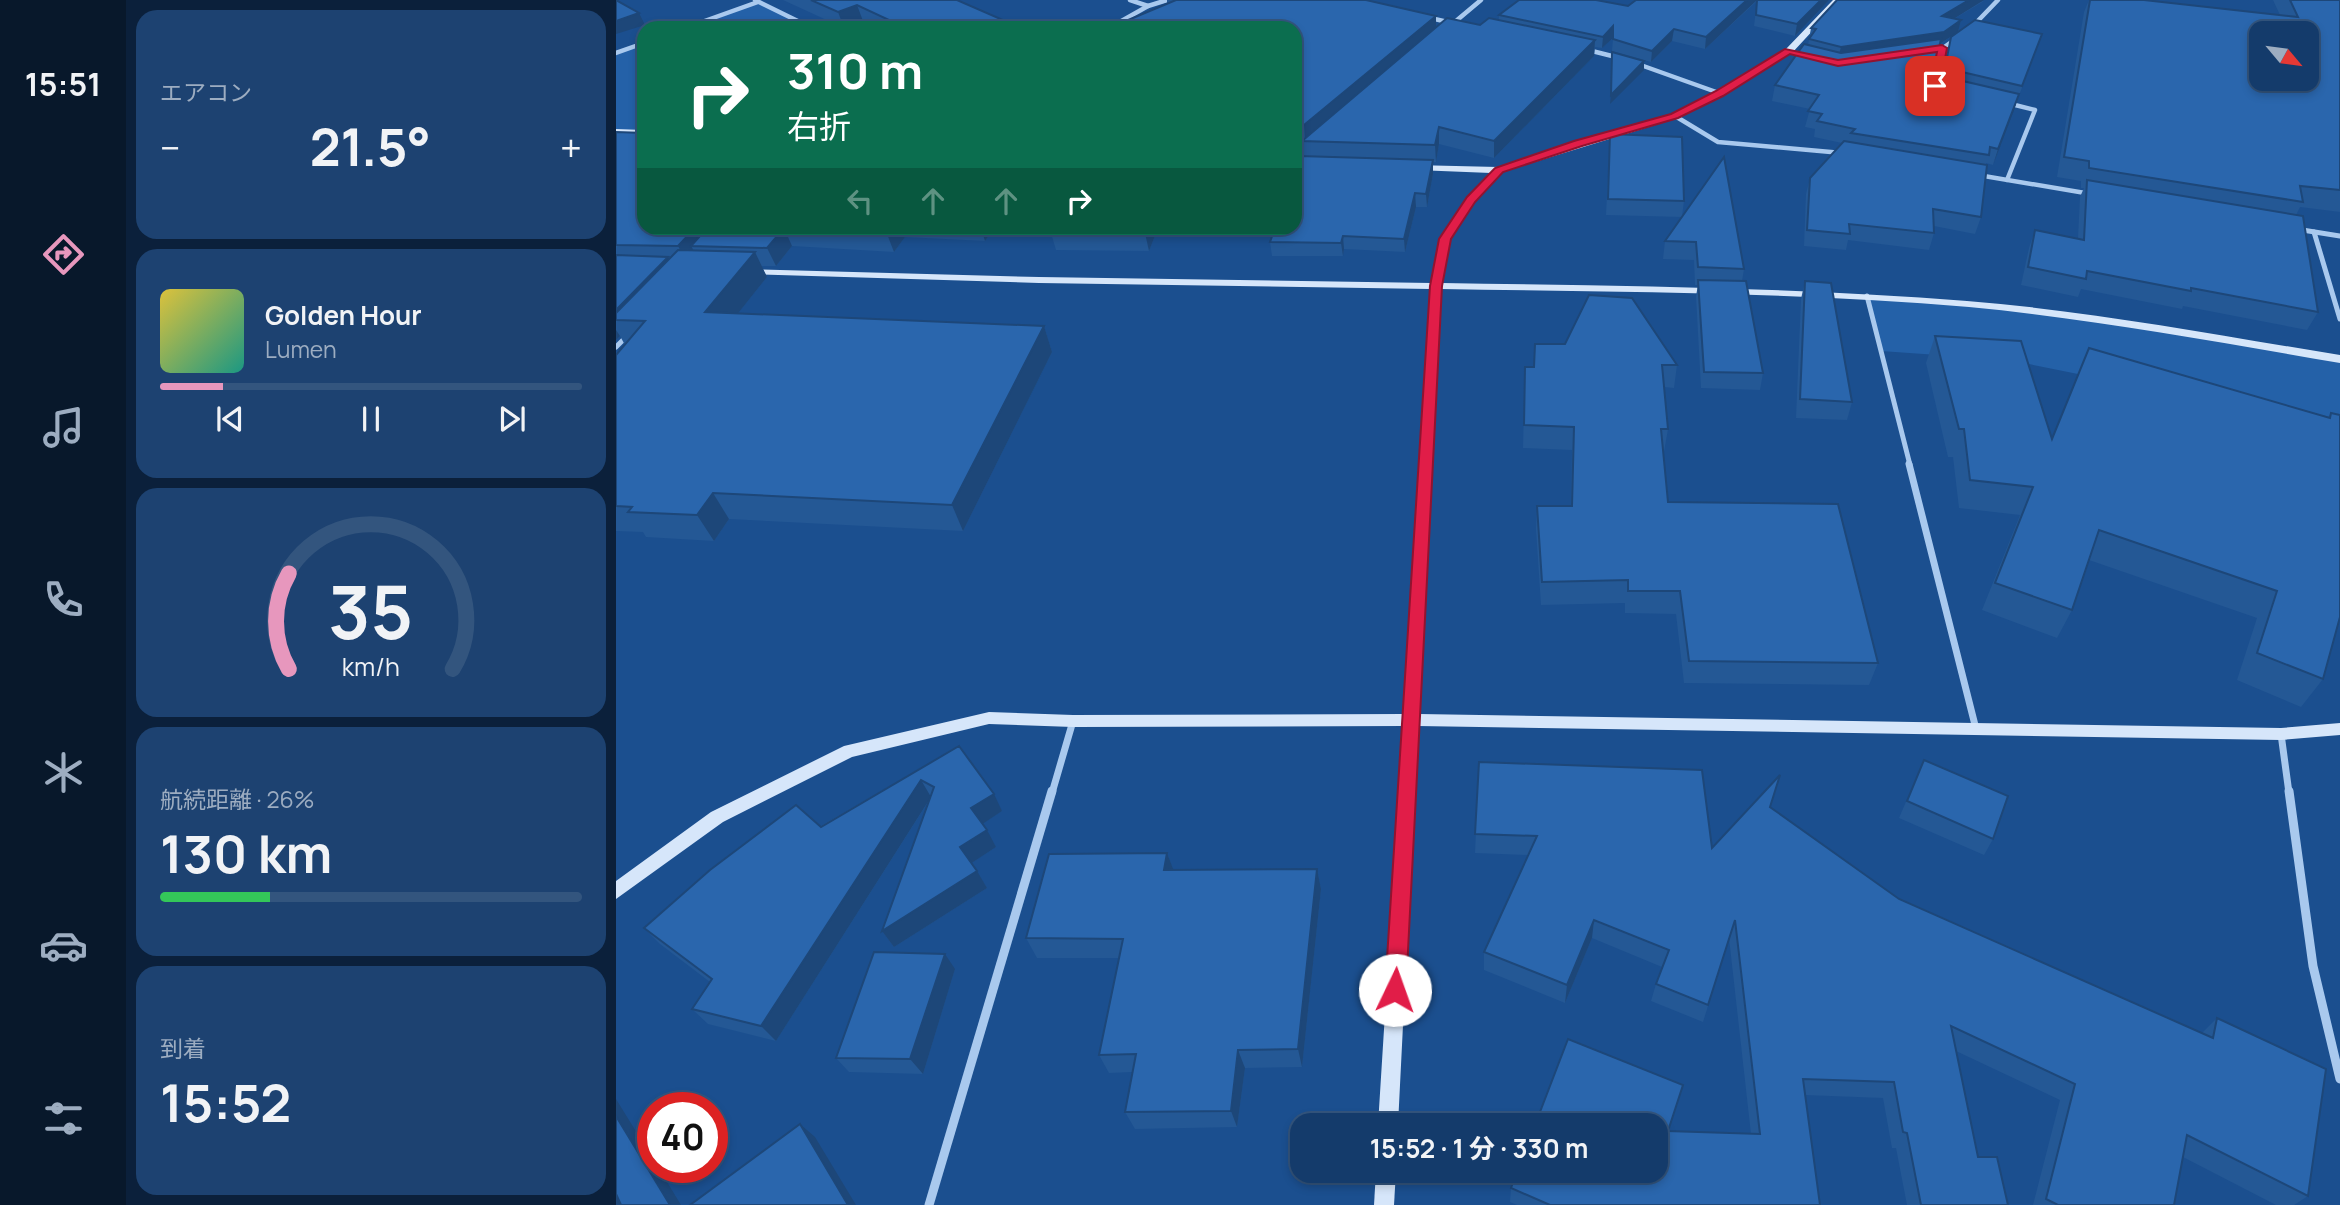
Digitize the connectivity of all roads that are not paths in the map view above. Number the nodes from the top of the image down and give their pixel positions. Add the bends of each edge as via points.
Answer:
1 (1130, 0) edge
2 (1167, 0) edge
3 (1481, 0) edge
4 (1837, 0) edge
5 (1998, 0) edge
6 (756, 1) edge
7 (1148, 6) junction
8 (1413, 14) edge
9 (703, 21) edge
10 (797, 21) edge
11 (1121, 21) edge
12 (1453, 23) junction
13 (1467, 26) edge
14 (1443, 32) edge
15 (637, 46) edge
16 (1942, 48) junction
17 (1585, 50) edge
18 (1916, 52) edge
19 (616, 53) edge
20 (1935, 86) edge
21 (1720, 93) junction
22 (1997, 101) edge
23 (1675, 116) junction
24 (616, 132) edge
25 (637, 133) edge
26 (1316, 139) edge
27 (1302, 152) edge
28 (1847, 153) edge
29 (1302, 164) edge
30 (1309, 164) edge
31 (1404, 167) edge
32 (1499, 170) junction
33 (1967, 173) edge
34 (2007, 180) junction
35 (2101, 196) edge
36 (2287, 227) edge
37 (2314, 232) junction
38 (2340, 236) edge
39 (728, 270) edge
40 (1436, 286) junction
41 (1867, 296) junction
42 (2340, 319) edge
43 (634, 328) edge
44 (616, 347) edge
45 (2340, 359) edge
46 (1410, 720) junction
47 (1073, 721) junction
48 (1976, 729) junction
49 (2340, 729) edge
50 (2281, 734) junction
51 (616, 891) edge
52 (2340, 1079) edge
53 (1389, 1113) edge
54 (1385, 1183) edge
55 (929, 1205) edge
56 (1384, 1205) edge

1 - 7 street
2 - 7 street
3 - 12 street
4 - 21 street via 1795,53
5 - 16 street via 1972,28
6 - 9 street
6 - 10 street
7 - 11 street
8 - 12 street
12 - 13 street
12 - 14 street
15 - 19 street
16 - 18 street
16 - 20 street
17 - 21 street via 1642,64
21 - 23 street
22 - 34 street via 2035,110
23 - 28 street via 1718,142
23 - 32 street
24 - 25 street
26 - 27 street
29 - 30 street
31 - 32 street
32 - 40 street via 1471,200 1445,239
33 - 34 street
34 - 35 street
36 - 37 street
37 - 38 street
37 - 42 street
39 - 40 street
40 - 41 street
40 - 46 street
41 - 45 street via 2086,317
41 - 48 street
43 - 44 street
46 - 47 street
46 - 48 street
46 - 53 street
47 - 51 street via 989,718 849,751 717,817
47 - 55 street
48 - 50 street
49 - 50 street
50 - 52 street via 2313,966
54 - 56 street

